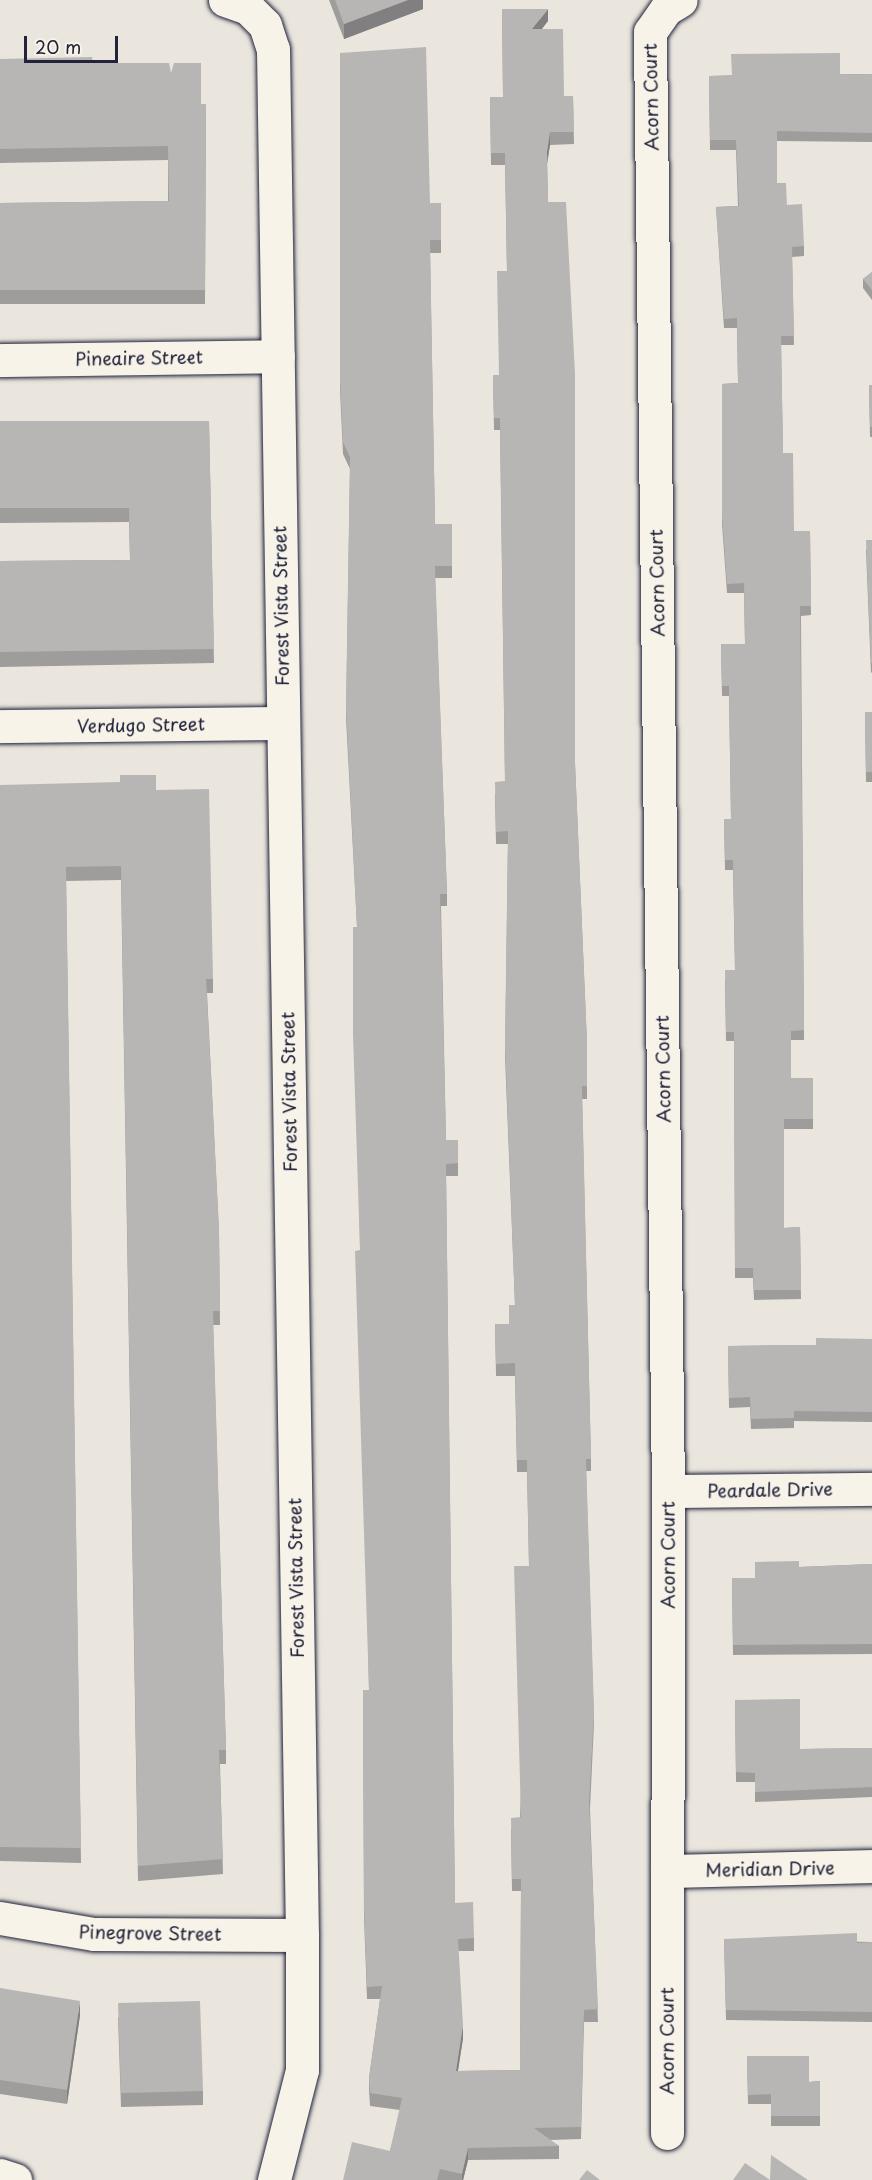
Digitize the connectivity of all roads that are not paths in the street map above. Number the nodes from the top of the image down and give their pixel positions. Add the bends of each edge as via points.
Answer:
1 (237, 4) edge
2 (673, 4) edge
3 (278, 356) junction
4 (0, 360) edge
5 (283, 723) junction
6 (0, 726) edge
7 (872, 1489) edge
8 (668, 1491) junction
9 (872, 1866) edge
10 (667, 1871) junction
11 (0, 1918) edge
12 (302, 1935) junction
13 (667, 2133) dead end
14 (0, 2175) edge
15 (15, 2180) edge
16 (274, 2180) edge

1 - 3 street, Forest Vista Street via 264,26 273,49
2 - 8 street, Acorn Court via 650,32
3 - 4 street, Pineaire Street
3 - 5 street, Forest Vista Street
5 - 6 street, Verdugo Street
5 - 12 street, Forest Vista Street
7 - 8 street, Peardale Drive
8 - 10 street, Acorn Court
9 - 10 street, Meridian Drive
10 - 13 street, Acorn Court
11 - 12 street, Pinegrove Street via 94,1934
12 - 16 street, Forest Vista Street via 302,2070
14 - 15 street

